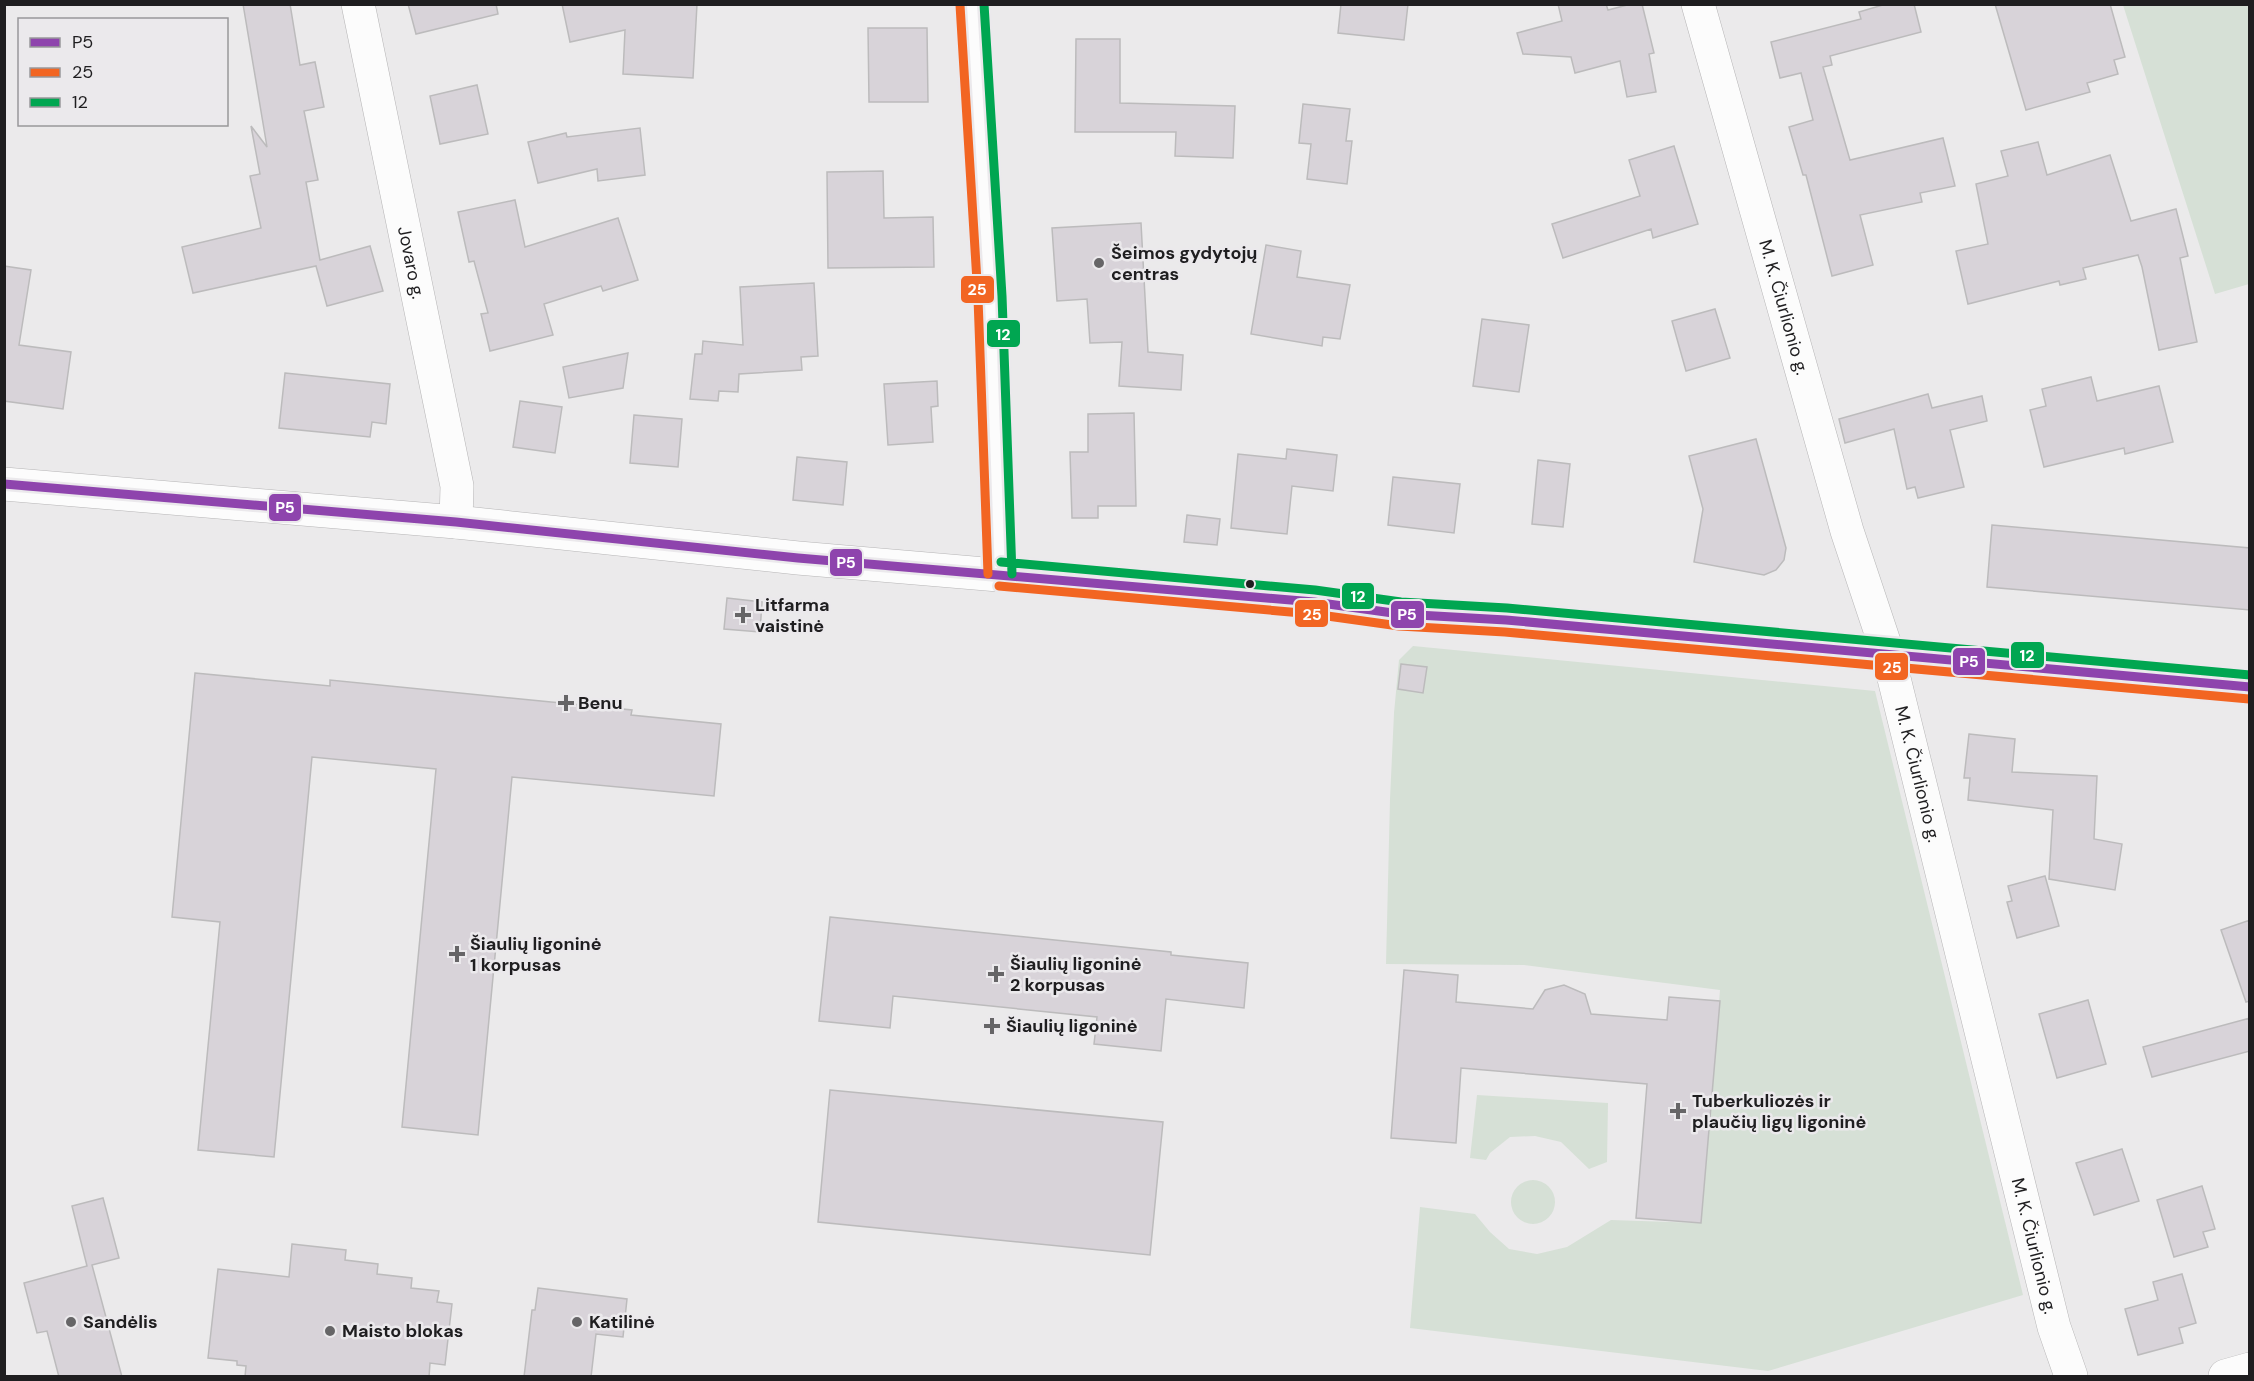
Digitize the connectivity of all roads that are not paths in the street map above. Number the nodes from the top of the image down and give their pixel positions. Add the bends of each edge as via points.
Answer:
1 (358, 4) edge
2 (972, 4) edge
3 (1698, 4) edge
4 (4, 483) edge
5 (456, 522) junction
6 (1000, 574) junction
7 (1888, 654) junction
8 (2250, 687) edge
9 (2250, 1369) edge
10 (2071, 1377) edge
11 (2225, 1377) edge

1 - 5 street, Jovaro g. via 457,486
2 - 6 street via 990,297
3 - 7 street, M. K. Čiurlionio g. via 1841,509
4 - 5 street
5 - 6 street via 798,558
6 - 7 street via 1314,602 1400,614
7 - 8 street
7 - 10 street, M. K. Čiurlionio g. via 2054,1327
9 - 11 street

